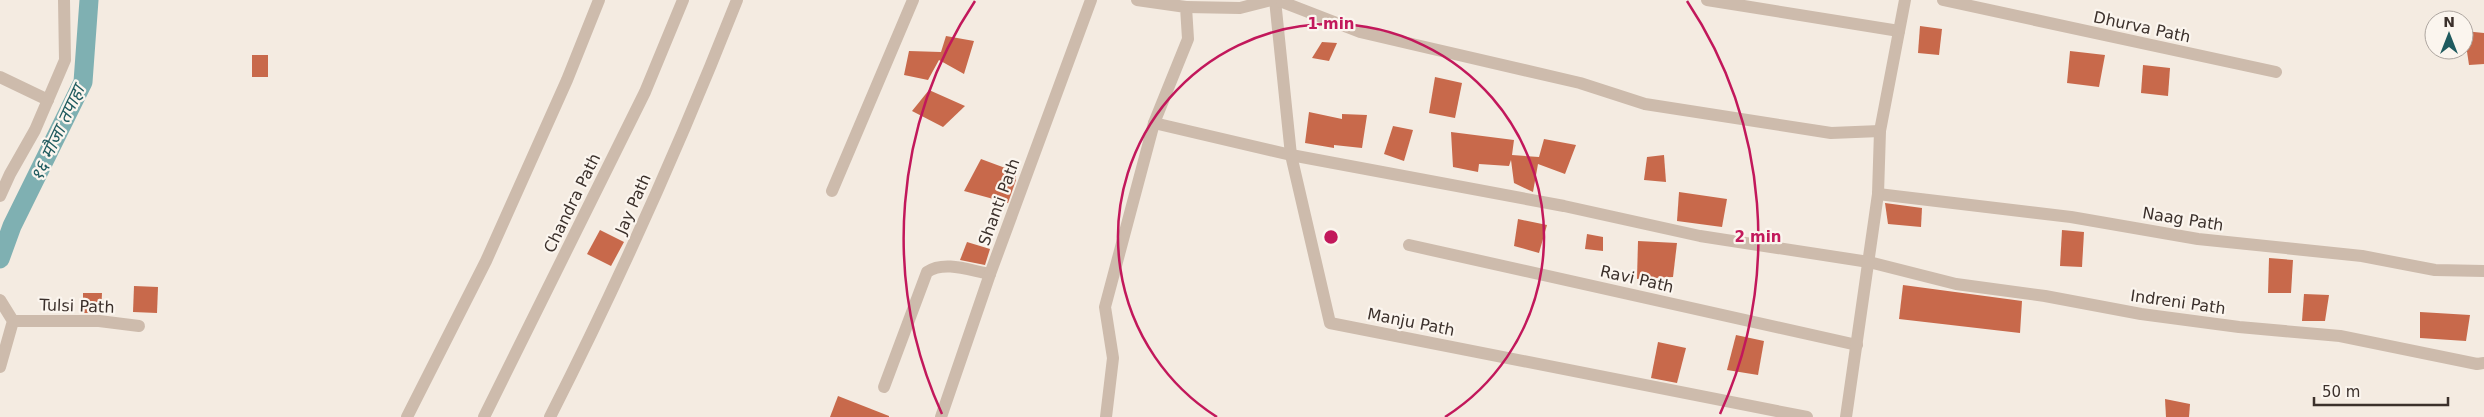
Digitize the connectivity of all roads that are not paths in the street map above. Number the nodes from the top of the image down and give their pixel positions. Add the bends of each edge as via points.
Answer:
1 (64, 0) edge
2 (599, 0) edge
3 (683, 0) edge
4 (737, 0) edge
5 (913, 0) edge
6 (1091, 0) edge
7 (1137, 0) edge
8 (1274, 0) edge
9 (1707, 0) edge
10 (1905, 0) edge
11 (1943, 0) edge
12 (1186, 7) junction
13 (1899, 31) junction
14 (2276, 72) dead end
15 (0, 77) edge
16 (48, 100) junction
17 (1154, 123) junction
18 (1880, 131) junction
19 (1291, 155) junction
20 (832, 191) dead end
21 (1878, 194) junction
22 (0, 196) edge
23 (1409, 245) dead end
24 (1869, 262) junction
25 (2484, 271) edge
26 (990, 274) junction
27 (0, 300) edge
28 (13, 321) junction
29 (140, 326) dead end
30 (1857, 345) junction
31 (2484, 363) edge
32 (0, 368) edge
33 (884, 387) dead end
34 (407, 417) edge
35 (484, 417) edge
36 (550, 417) edge
37 (941, 417) edge
38 (1106, 417) edge
39 (1807, 417) edge
40 (1846, 417) edge

1 - 16 street via 65,60
2 - 34 street via 486,261
3 - 35 street, Chandra Path via 645,92
4 - 36 street, Jay Path via 702,89 599,320
5 - 20 street
6 - 26 street, Shanti Path
7 - 12 street
8 - 12 street via 1240,8
8 - 18 street via 1360,32 1580,83 1645,104 1831,133
8 - 19 street, Manju Path
9 - 13 street
10 - 13 street
11 - 14 street, Dhurva Path
12 - 17 street via 1188,39
13 - 18 street
15 - 16 street
16 - 22 street via 36,130
17 - 19 street, Indreni Path
17 - 38 street via 1104,307 1113,358
18 - 21 street
19 - 24 street, Indreni Path via 1564,206 1700,236
19 - 39 street, Manju Path via 1330,323
21 - 24 street
21 - 25 street, Naag Path via 2071,217 2198,239 2362,256 2436,270
23 - 30 street, Ravi Path
24 - 30 street
24 - 31 street, Indreni Path via 1956,284 2141,314 2340,336
26 - 33 street via 944,266 927,272
26 - 37 street, Shanti Path
27 - 28 street
28 - 29 street, Tulsi Path via 99,321
28 - 32 street
30 - 40 street

